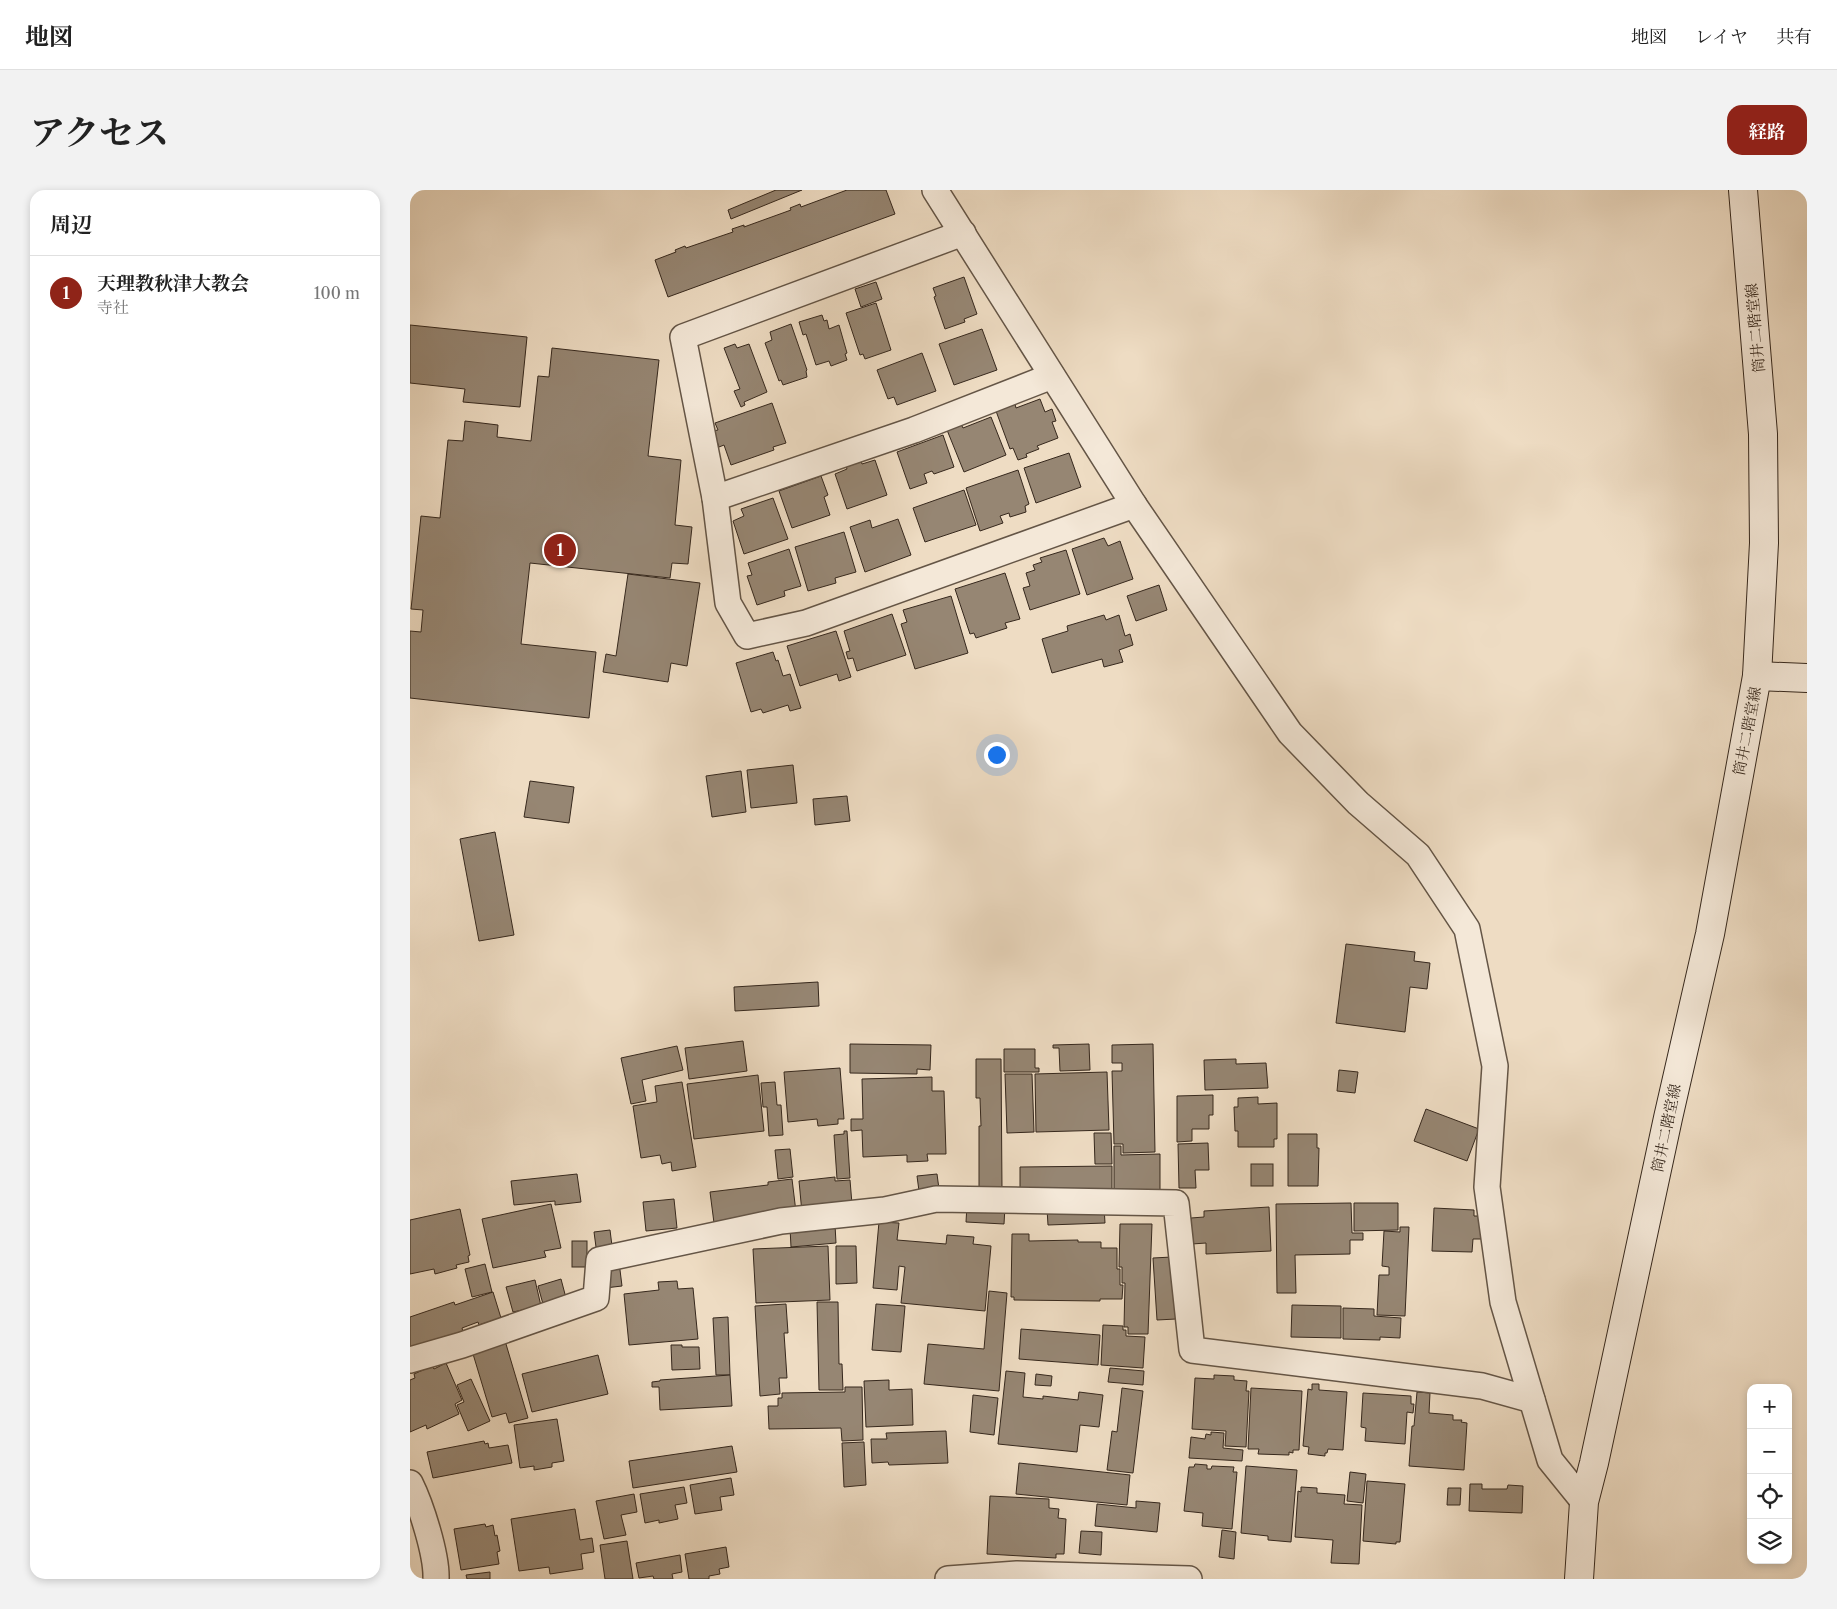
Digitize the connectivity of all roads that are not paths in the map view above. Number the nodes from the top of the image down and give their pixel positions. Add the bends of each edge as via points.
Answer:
1 (935, 190) edge
2 (1743, 190) edge
3 (963, 233) junction
4 (1052, 376) junction
5 (716, 498) junction
6 (1134, 505) junction
7 (1757, 676) junction
8 (1807, 678) edge
9 (410, 1360) edge
10 (1532, 1400) junction
11 (410, 1483) edge
12 (1584, 1502) junction
13 (436, 1579) edge
14 (948, 1579) edge
15 (1190, 1579) edge
16 (1579, 1579) edge

1 - 3 street
2 - 7 main road, 筒井二階堂線 via 1764,434 1764,543
3 - 4 street
3 - 5 street via 683,337
4 - 5 street via 914,430
4 - 6 street
5 - 6 street via 728,603 747,636 806,623
6 - 10 street via 1290,733 1358,803 1418,855 1467,930 1495,1066 1487,1187 1503,1302
7 - 8 main road, 筒井二階堂線
7 - 12 main road, 筒井二階堂線 via 1710,934
9 - 10 street via 596,1298 599,1260 782,1221 885,1210 936,1199 1176,1203 1192,1350 1482,1386
10 - 12 street via 1550,1460
11 - 13 street via 436,1565
12 - 16 main road, 筒井二階堂線
14 - 15 street via 1016,1574

